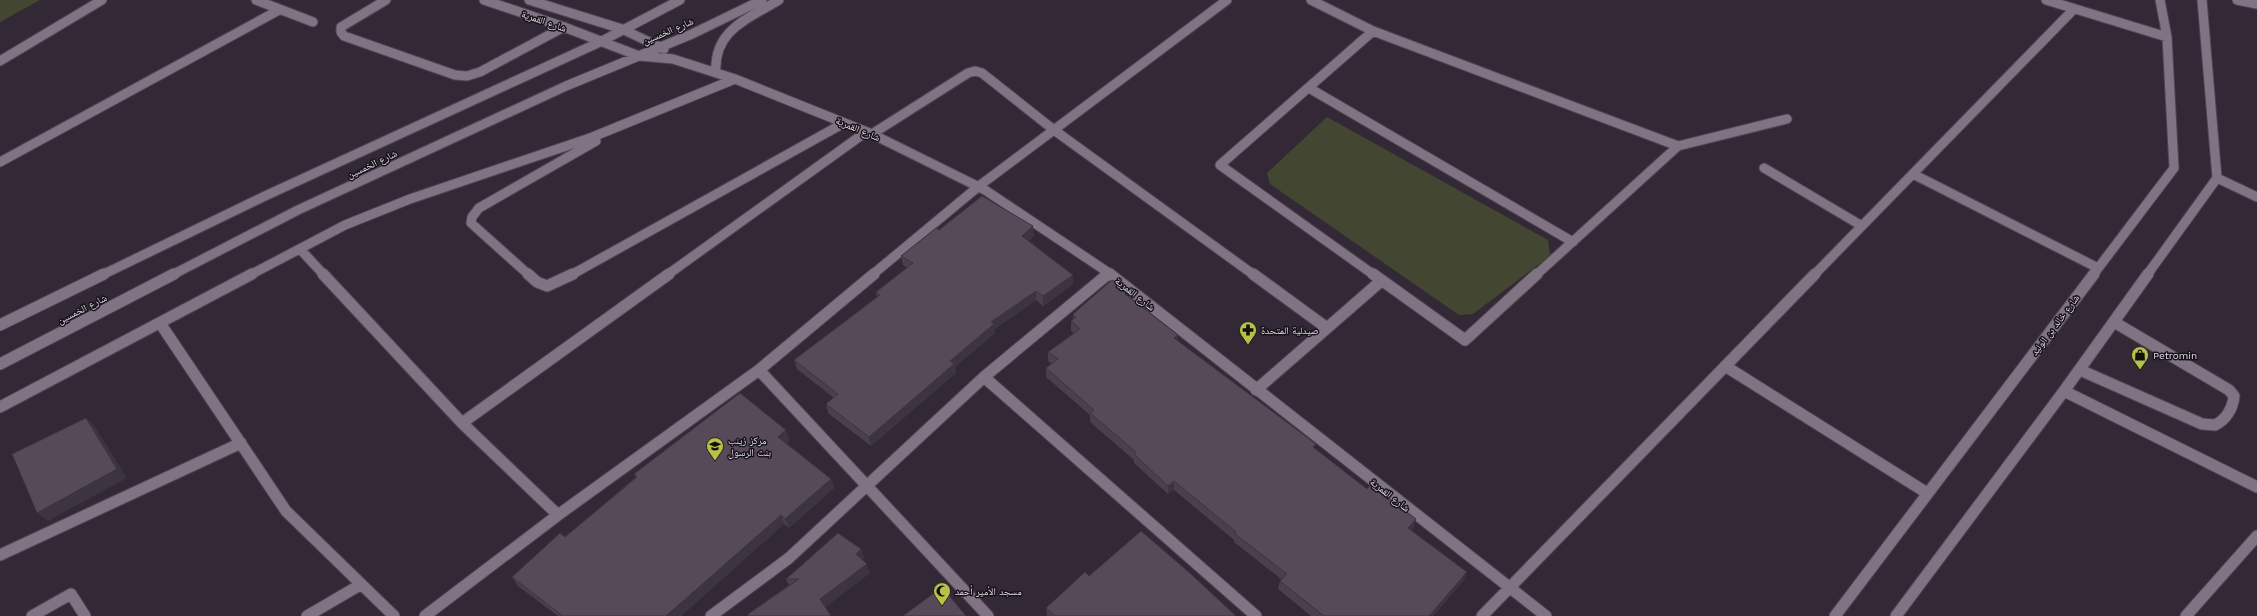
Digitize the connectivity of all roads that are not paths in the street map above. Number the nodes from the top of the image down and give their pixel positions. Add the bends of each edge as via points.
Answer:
1 (102, 0) edge
2 (256, 0) edge
3 (386, 0) edge
4 (484, 0) edge
5 (529, 0) edge
6 (680, 0) edge
7 (762, 0) edge
8 (779, 0) edge
9 (1227, 0) edge
10 (1311, 0) edge
11 (2046, 0) edge
12 (2160, 0) edge
13 (2202, 0) edge
14 (2236, 0) edge
15 (544, 2) edge
16 (2257, 4) edge
17 (2074, 9) junction
18 (279, 10) junction
19 (313, 22) dead end
20 (564, 27) junction
21 (622, 29) junction
22 (1373, 31) junction
23 (2167, 37) junction
24 (600, 42) junction
25 (662, 46) junction
26 (639, 56) junction
27 (673, 59) junction
28 (0, 62) edge
29 (716, 73) junction
30 (735, 79) junction
31 (1309, 88) junction
32 (1787, 119) dead end
33 (844, 122) junction
34 (627, 123) junction
35 (1054, 130) junction
36 (869, 133) junction
37 (1678, 146) junction
38 (0, 162) edge
39 (1764, 168) dead end
40 (1913, 174) junction
41 (2217, 178) junction
42 (978, 186) junction
43 (2257, 197) edge
44 (1862, 226) junction
45 (1573, 242) junction
46 (300, 249) junction
47 (2098, 268) junction
48 (1109, 273) junction
49 (1381, 281) junction
50 (2114, 322) junction
51 (160, 323) junction
52 (0, 325) edge
53 (1327, 328) junction
54 (0, 364) edge
55 (1726, 366) junction
56 (759, 370) junction
57 (2080, 370) junction
58 (984, 378) junction
59 (1256, 390) junction
60 (2064, 391) junction
61 (0, 407) edge
62 (462, 423) junction
63 (241, 443) junction
64 (866, 486) junction
65 (2257, 487) edge
66 (1927, 493) junction
67 (558, 515) junction
68 (2257, 536) edge
69 (0, 555) edge
70 (360, 585) junction
71 (1509, 589) junction
72 (32, 616) edge
73 (84, 616) edge
74 (307, 616) edge
75 (394, 616) edge
76 (425, 616) edge
77 (711, 616) edge
78 (988, 616) edge
79 (1256, 616) edge
80 (1482, 616) edge
81 (1546, 616) edge
82 (1836, 616) edge
83 (1896, 616) edge
84 (2186, 616) edge

1 - 28 street
2 - 18 street
3 - 20 street via 341,27 344,36 455,75 467,76 480,72
4 - 20 street, شارع القمرية
5 - 15 street
6 - 21 street, شارع الخمسين
7 - 25 street, شارع الخمسين
8 - 29 street via 733,30 719,45 714,58
9 - 35 street
10 - 22 street
11 - 17 street
12 - 23 street, شارع خالد بن الوليد
13 - 41 street
14 - 16 street
15 - 21 street
17 - 23 street
17 - 40 street
18 - 19 street
18 - 38 street
20 - 24 street, شارع القمرية
21 - 24 street, شارع الخمسين
21 - 25 street
22 - 31 street
22 - 37 street
23 - 47 street, شارع خالد بن الوليد via 2174,168
24 - 26 street, شارع القمرية
24 - 52 street, شارع الخمسين via 265,196
25 - 26 street, شارع الخمسين
25 - 27 street
26 - 27 street, شارع القمرية
26 - 54 street, شارع الخمسين via 566,86 298,210
27 - 29 street, شارع القمرية
29 - 30 street, شارع القمرية
30 - 33 street, شارع القمرية
30 - 34 street
31 - 45 street
31 - 49 street via 1220,165
32 - 37 street
33 - 34 street via 559,282 547,286 537,282 471,223 479,208
33 - 36 street, شارع القمرية
34 - 46 street via 410,199 345,225
35 - 36 street via 982,73 975,71
35 - 42 street
35 - 53 street
36 - 42 street, شارع القمرية
36 - 62 street
37 - 45 street
39 - 44 street
40 - 44 street
40 - 47 street
41 - 43 street
41 - 50 street
42 - 48 street, شارع القمرية
42 - 56 street
44 - 55 street
45 - 49 street via 1465,340
46 - 51 street
46 - 62 street
47 - 66 street, شارع خالد بن الوليد
48 - 58 street
48 - 59 street, شارع القمرية
49 - 53 street
50 - 57 street
50 - 57 street via 2229,390 2234,396 2234,402 2219,423 2213,426 2202,424
51 - 61 street
51 - 63 street
53 - 59 street
55 - 66 street
55 - 71 street
56 - 64 street
56 - 67 street
57 - 60 street
58 - 64 street
58 - 79 street
59 - 71 street, شارع القمرية
60 - 65 street
60 - 83 street
62 - 67 street
63 - 69 street
63 - 70 street via 286,511
64 - 77 street via 789,558
64 - 78 street
66 - 82 street, شارع خالد بن الوليد
67 - 76 street
68 - 84 street
70 - 74 street
70 - 75 street
71 - 80 street
71 - 81 street, شارع القمرية
72 - 73 street via 71,594

